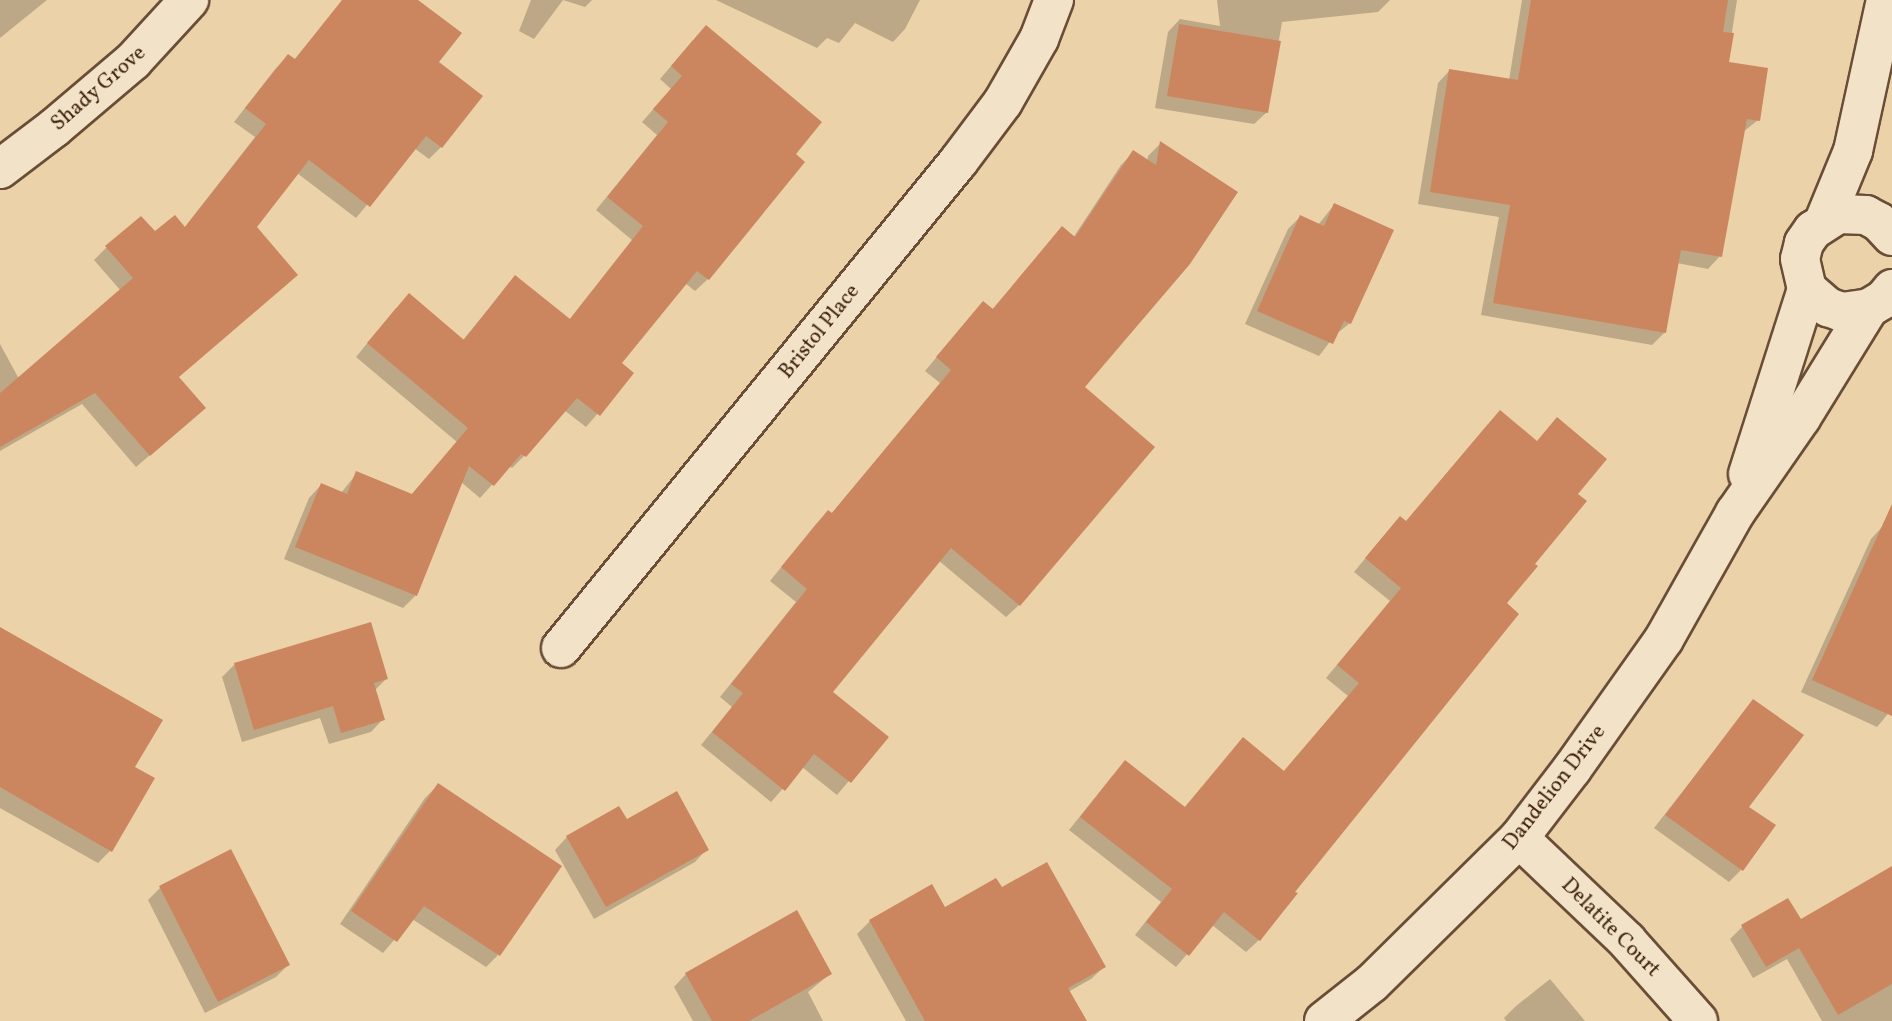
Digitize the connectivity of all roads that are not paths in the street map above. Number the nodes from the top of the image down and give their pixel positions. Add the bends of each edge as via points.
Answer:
1 (189, 0) edge
2 (1054, 0) edge
3 (1886, 0) edge
4 (0, 169) edge
5 (1825, 219) junction
6 (1891, 223) edge
7 (1807, 289) junction
8 (1884, 299) edge
9 (1735, 513) junction
10 (561, 648) dead end
11 (1519, 838) junction
12 (1324, 1021) edge
13 (1698, 1021) edge

1 - 4 street, Shady Grove via 133,61
2 - 10 street, Bristol Place via 1039,39 1003,102 958,162
3 - 5 street via 1853,151
5 - 6 street via 1838,214 1866,215
5 - 7 street via 1804,243 1800,259
7 - 8 street via 1828,307 1842,312
7 - 9 street, Dandelion Drive
8 - 9 street, Dandelion Drive
9 - 11 street, Dandelion Drive via 1642,673
11 - 12 street, Dandelion Drive via 1372,983
11 - 13 street, Delatite Court via 1627,941

